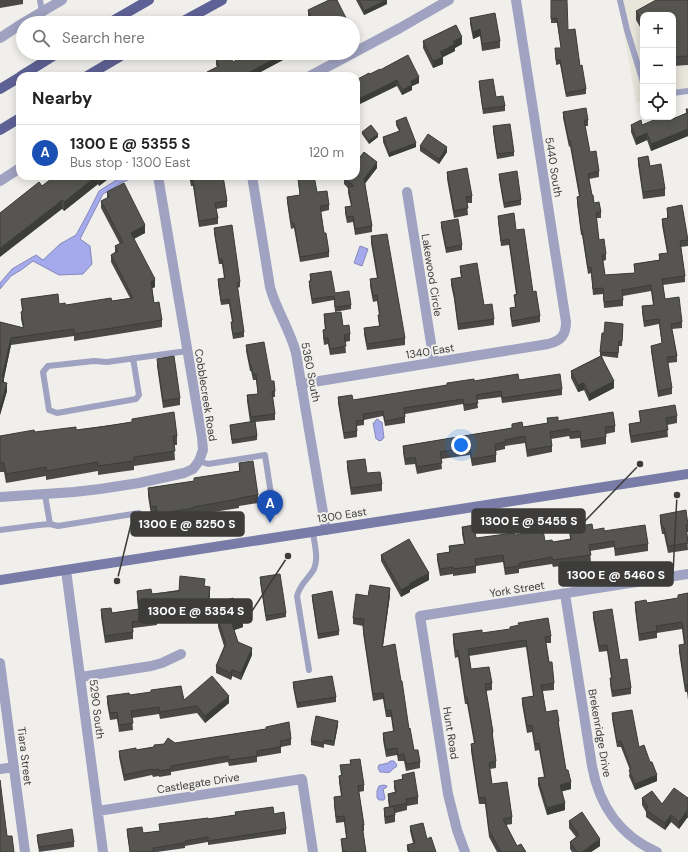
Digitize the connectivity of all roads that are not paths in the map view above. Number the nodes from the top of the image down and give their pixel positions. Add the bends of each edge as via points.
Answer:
1 (40, 0) edge
2 (62, 0) edge
3 (149, 0) edge
4 (222, 0) edge
5 (449, 0) edge
6 (516, 0) edge
7 (620, 0) edge
8 (42, 12) junction
9 (35, 16) edge
10 (121, 16) edge
11 (193, 16) edge
12 (16, 28) edge
13 (0, 38) edge
14 (360, 49) edge
15 (47, 60) edge
16 (114, 60) edge
17 (340, 60) edge
18 (27, 72) edge
19 (94, 72) edge
20 (318, 72) edge
21 (640, 72) edge
22 (16, 79) edge
23 (0, 89) edge
24 (688, 91) edge
25 (676, 93) edge
26 (16, 120) edge
27 (0, 130) edge
28 (16, 171) edge
29 (159, 180) edge
30 (253, 180) edge
31 (0, 181) edge
32 (407, 192) dead end
33 (562, 337) joint
34 (187, 351) junction
35 (133, 358) junction
36 (434, 362) junction
37 (301, 384) junction
38 (199, 461) junction
39 (688, 474) edge
40 (271, 494) dead end
41 (45, 495) junction
42 (0, 497) edge
43 (139, 514) dead end
44 (50, 524) junction
45 (0, 530) edge
46 (326, 530) junction
47 (313, 532) junction
48 (66, 570) junction
49 (688, 574) edge
50 (0, 580) edge
51 (565, 594) junction
52 (420, 616) joint
53 (181, 654) dead end
54 (0, 663) edge
55 (309, 670) dead end
56 (81, 677) junction
57 (14, 767) junction
58 (0, 769) edge
59 (98, 811) junction
60 (25, 852) edge
61 (103, 852) edge
62 (313, 852) edge
63 (465, 852) edge
64 (657, 852) edge

1 - 8 lane
2 - 8 street
3 - 10 main road
4 - 11 main road
5 - 14 street
6 - 33 street, 5440 South via 566,322
7 - 21 lane
8 - 9 street
12 - 13 street
15 - 18 main road
16 - 19 main road
17 - 20 street
22 - 23 main road
24 - 25 lane
26 - 27 main road
28 - 31 street
29 - 34 street, Cobblecreek Road
30 - 37 street, 5360 South via 270,287 292,339
32 - 36 street, Lakewood Circle
33 - 36 street, 1340 East via 548,344
34 - 35 lane
34 - 38 street, Cobblecreek Road via 203,445
35 - 35 lane via 48,366 43,372 49,410 57,413 136,399 139,394
36 - 37 street, 1340 East
37 - 46 street, 5360 South
38 - 40 lane via 208,464 265,455
38 - 41 street via 193,469 176,476
39 - 46 main road, 1300 East
41 - 42 street
41 - 44 lane
43 - 44 lane via 58,526
44 - 45 lane
46 - 47 main road, 1300 East
47 - 48 main road, 1300 East
47 - 55 lane via 316,556 314,568 299,588 298,596
48 - 50 main road, 1300 East
48 - 56 street, 5290 South
49 - 51 street, York Street
51 - 52 street, York Street
51 - 64 street, Brekenridge Drive via 594,778 608,810 622,829 641,844
52 - 63 street, Hunt Road via 448,794
53 - 56 street via 151,666
54 - 57 street, Tiara Street
56 - 59 street, 5290 South
57 - 58 street
57 - 60 street, Tiara Street
59 - 61 street, 5290 South
59 - 62 street, Castlegate Drive via 302,779

